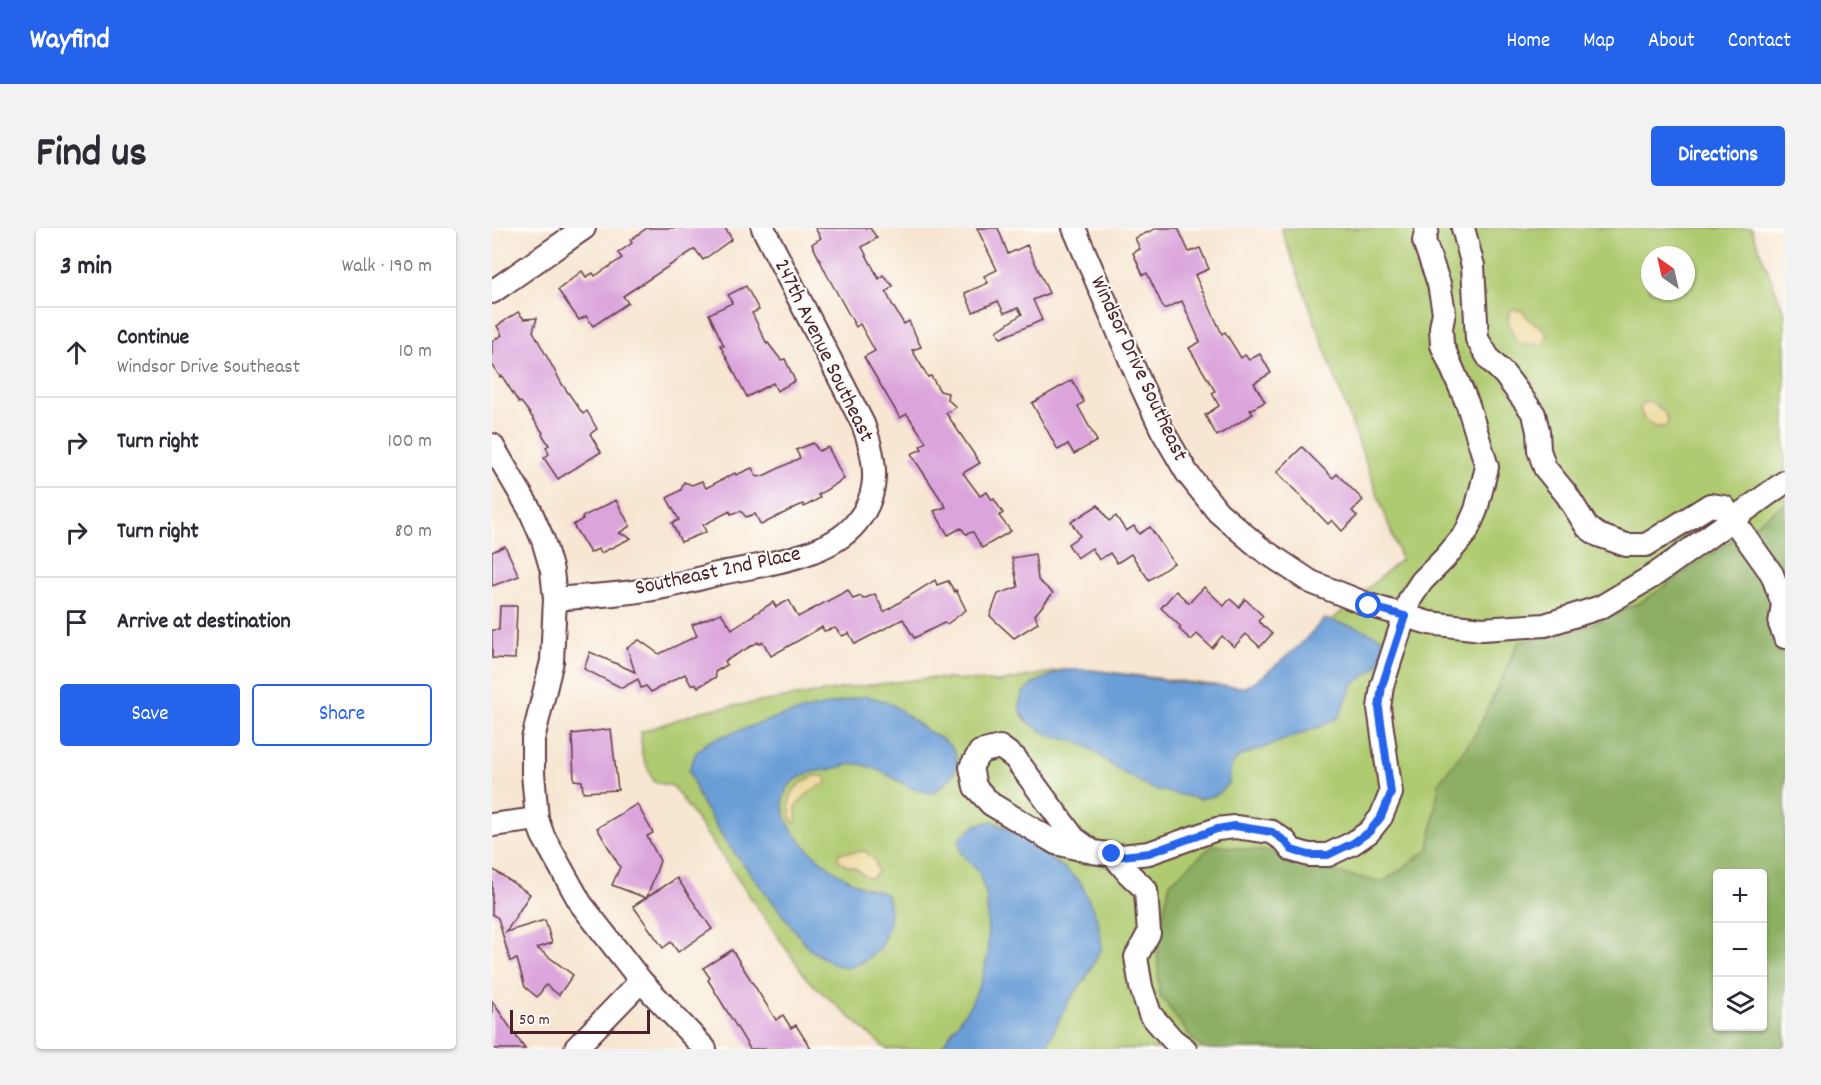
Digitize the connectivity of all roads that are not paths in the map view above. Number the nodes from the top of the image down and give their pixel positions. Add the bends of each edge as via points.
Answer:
1 (584, 228) edge
2 (763, 228) edge
3 (1074, 228) edge
4 (1427, 228) edge
5 (1464, 228) edge
6 (492, 292) edge
7 (492, 445) edge
8 (1785, 482) edge
9 (866, 511) joint
10 (1733, 519) junction
11 (555, 599) junction
12 (1405, 616) junction
13 (1785, 637) edge
14 (537, 819) junction
15 (492, 825) edge
16 (1103, 853) junction
17 (641, 981) junction
18 (576, 1048) edge
19 (705, 1049) edge
20 (1185, 1049) edge

1 - 6 street
2 - 9 street, 247th Avenue Southeast via 863,424 875,464
3 - 12 street, Windsor Drive Southeast via 1162,430 1187,473 1218,512 1260,548 1311,582
4 - 12 street via 1424,241 1444,312 1442,345 1468,405 1487,467 1466,533 1422,580
5 - 10 street via 1473,266 1477,339 1534,414 1545,468 1587,527 1626,545 1646,545 1710,505 1724,507
7 - 11 street via 543,540
8 - 10 street, Windsor Drive Southeast
9 - 11 street, Southeast 2nd Place via 840,538 794,557 647,590
10 - 12 street, Windsor Drive Southeast via 1601,608 1545,625 1482,628 1429,623
10 - 13 street via 1772,574 1783,604 1780,624
11 - 14 street via 552,661 533,739
12 - 16 street via 1382,686 1379,708 1391,793 1381,817 1369,832 1328,855 1292,850 1272,832 1235,826 1149,853
14 - 15 street
14 - 17 street via 581,904
16 - 16 street via 1056,843 991,804 975,787 971,767 980,752 999,747 1015,758 1074,838
16 - 20 street via 1146,890 1149,933 1136,957 1141,987 1150,1014
17 - 18 street
17 - 19 street

